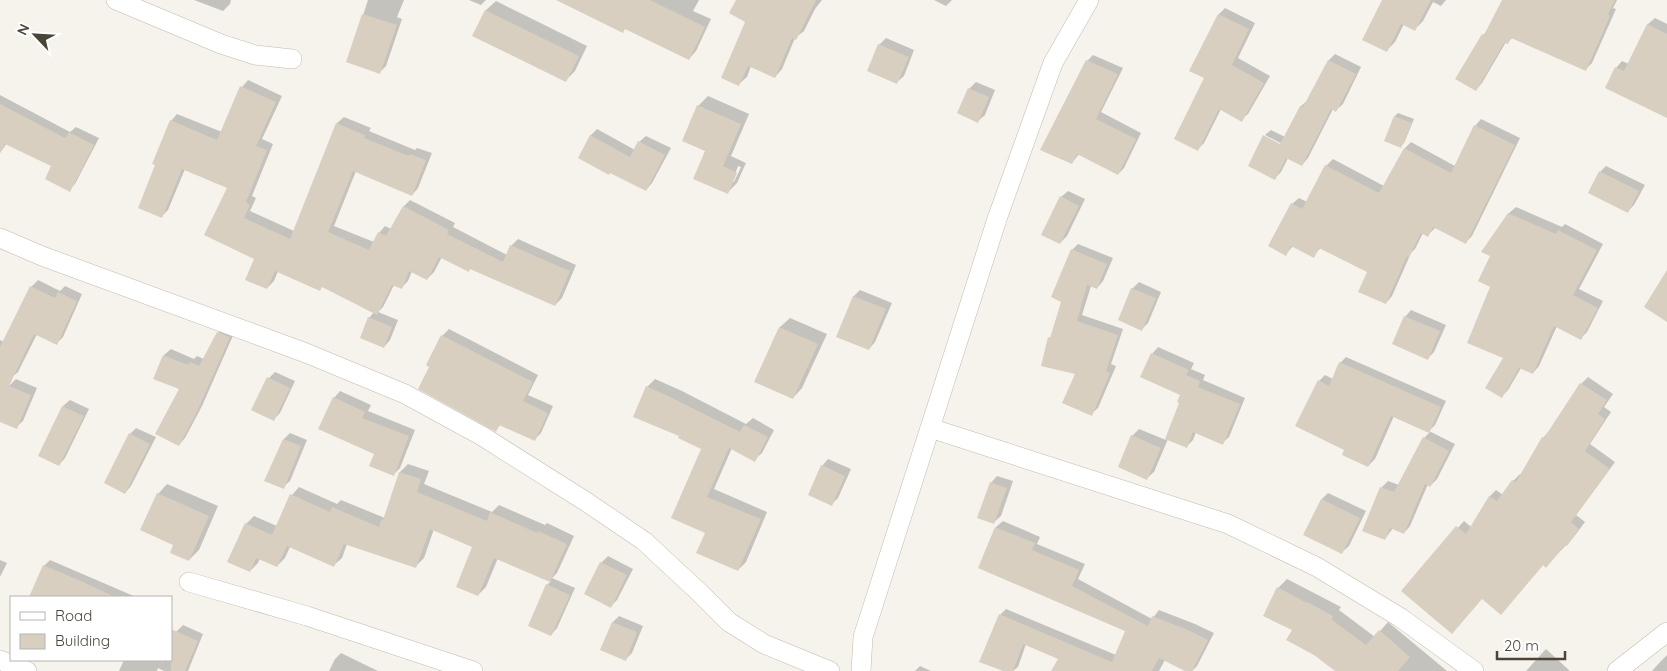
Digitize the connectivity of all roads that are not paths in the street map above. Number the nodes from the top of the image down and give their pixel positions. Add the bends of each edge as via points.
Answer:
1 (116, 0) edge
2 (1089, 0) edge
3 (292, 59) dead end
4 (0, 238) edge
5 (930, 428) junction
6 (189, 582) dead end
7 (1667, 632) edge
8 (0, 660) edge
9 (27, 671) edge
10 (473, 671) edge
11 (830, 671) edge
12 (861, 671) edge
13 (1474, 671) edge
14 (1617, 671) edge

1 - 3 street via 221,44 255,55
2 - 5 street via 1053,63 997,219
4 - 11 street via 306,353 405,394 482,436 644,541 729,622 764,644
5 - 12 street via 863,637
5 - 13 street via 1228,524 1317,567 1393,613
6 - 10 street via 307,616
7 - 14 street
8 - 9 street

